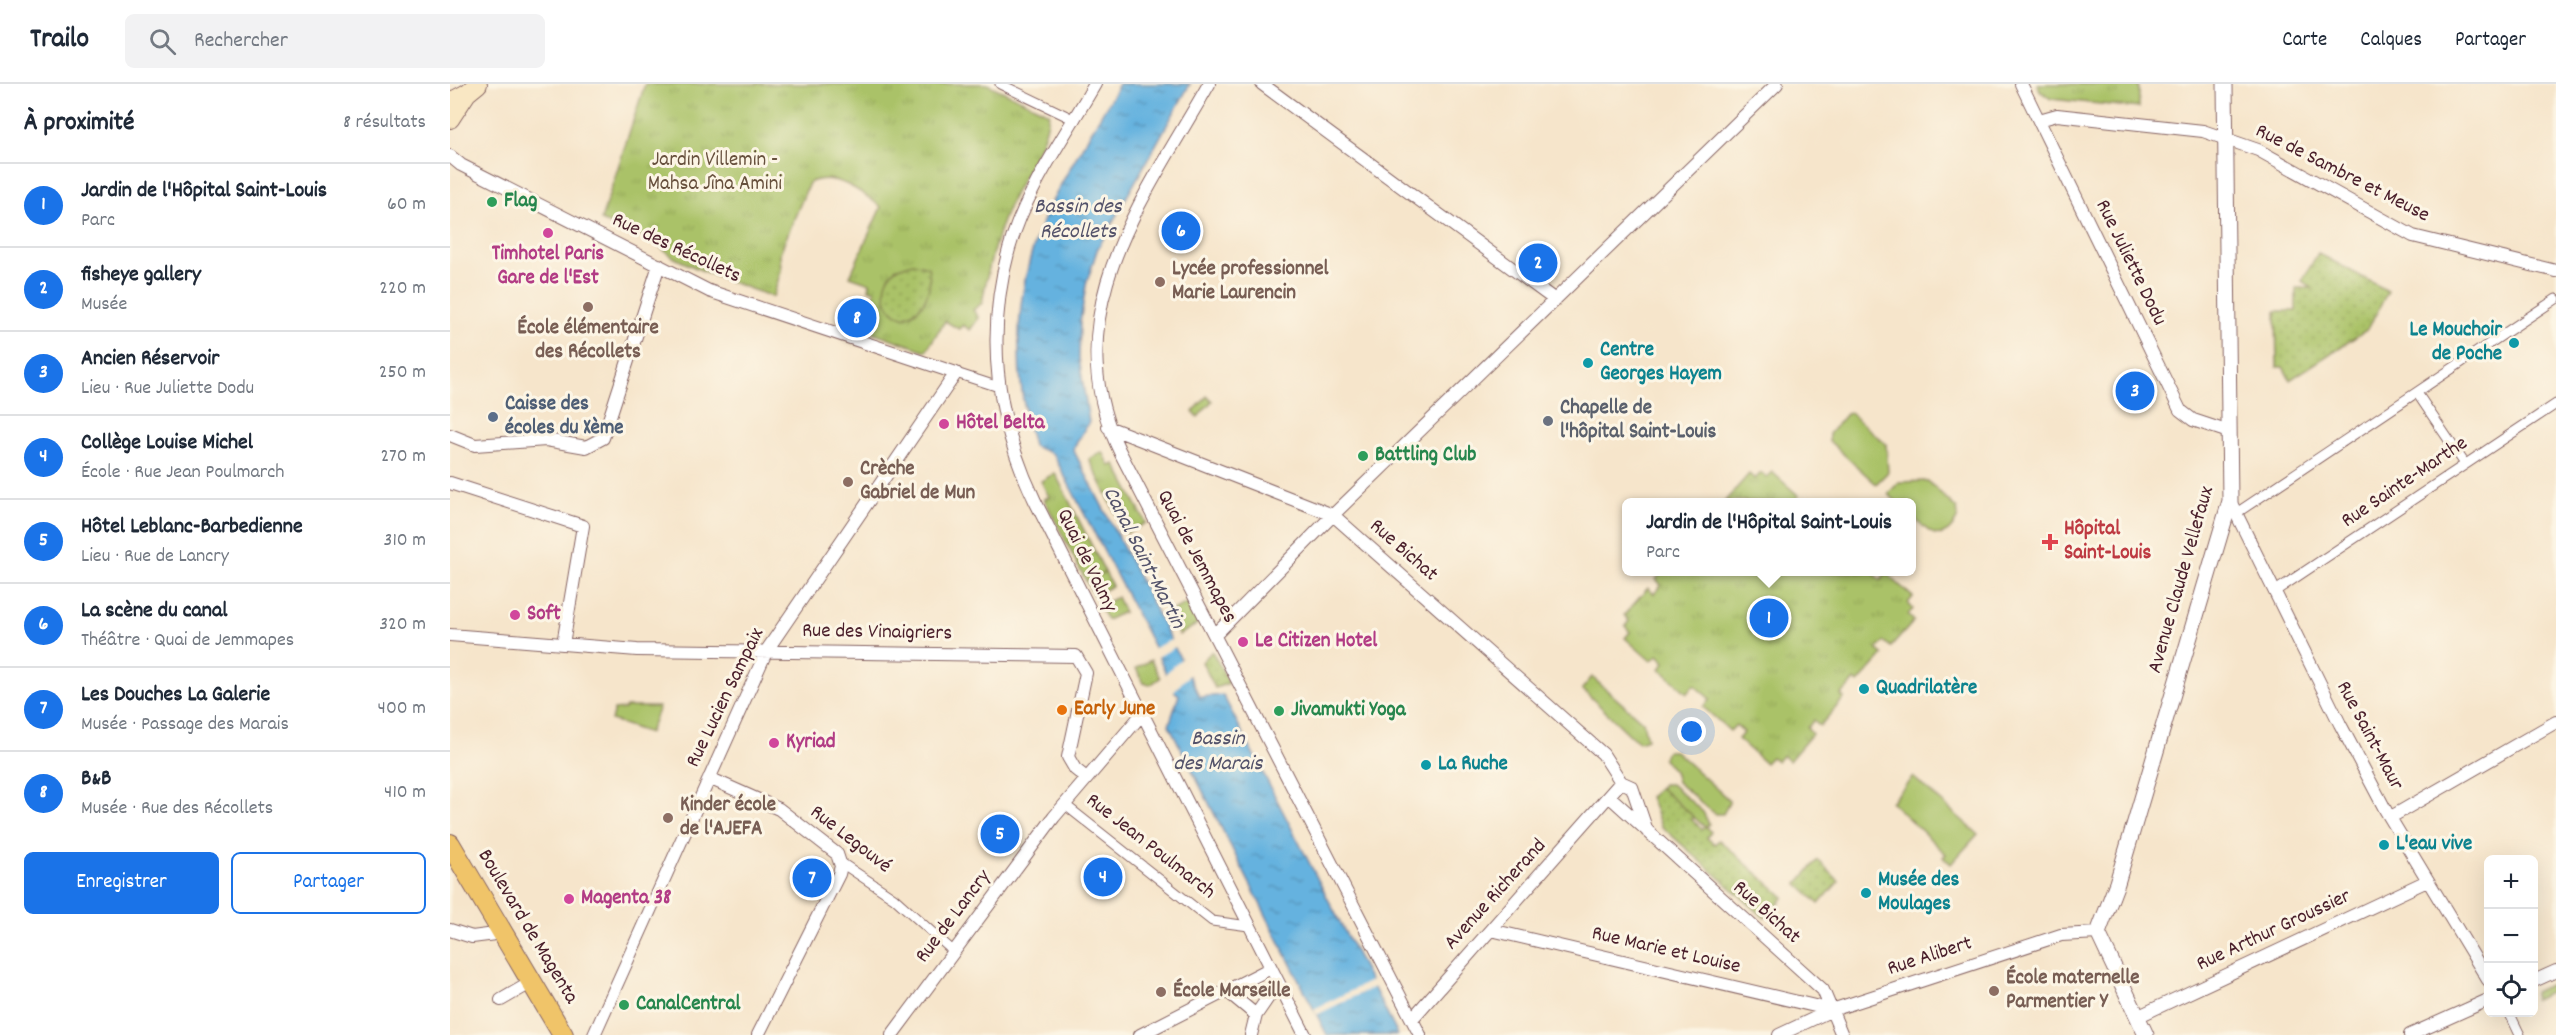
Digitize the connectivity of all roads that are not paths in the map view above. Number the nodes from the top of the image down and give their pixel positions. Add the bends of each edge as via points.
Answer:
1 (1000, 84) edge
2 (1095, 84) edge
3 (1209, 84) edge
4 (1262, 84) edge
5 (1777, 84) edge
6 (2021, 84) edge
7 (2225, 84) edge
8 (473, 89) edge
9 (450, 102) edge
10 (450, 119) edge
11 (1075, 120) junction
12 (2038, 120) junction
13 (2225, 138) junction
14 (450, 156) edge
15 (659, 265) junction
16 (2556, 271) edge
17 (2556, 299) edge
18 (1555, 300) junction
19 (956, 373) junction
20 (999, 387) junction
21 (2417, 393) junction
22 (2555, 406) edge
23 (1108, 427) junction
24 (2229, 432) junction
25 (450, 435) edge
26 (2465, 464) junction
27 (450, 483) edge
28 (2233, 508) junction
29 (1333, 515) junction
30 (2274, 592) junction
31 (450, 636) edge
32 (1215, 636) junction
33 (563, 644) junction
34 (767, 651) junction
35 (1083, 665) joint
36 (1142, 714) junction
37 (2556, 722) edge
38 (1085, 777) junction
39 (709, 778) junction
40 (1622, 782) junction
41 (1610, 797) junction
42 (1064, 804) junction
43 (2391, 817) junction
44 (1647, 832) junction
45 (450, 844) edge
46 (840, 862) junction
47 (2427, 881) junction
48 (1249, 926) junction
49 (450, 930) edge
50 (1491, 930) junction
51 (503, 933) junction
52 (2098, 933) junction
53 (954, 952) junction
54 (1271, 968) junction
55 (2556, 971) edge
56 (2484, 974) edge
57 (2538, 979) edge
58 (532, 982) junction
59 (1278, 983) junction
60 (1227, 991) junction
61 (501, 1000) dead end
62 (2484, 1002) edge
63 (1832, 1010) junction
64 (1256, 1015) junction
65 (2137, 1017) junction
66 (2511, 1017) edge
67 (1412, 1019) junction
68 (563, 1035) edge
69 (594, 1035) edge
70 (758, 1035) edge
71 (892, 1035) edge
72 (1140, 1035) edge
73 (1251, 1035) edge
74 (1305, 1035) edge
75 (1420, 1035) edge
76 (1779, 1035) edge
77 (1842, 1035) edge
78 (2146, 1035) edge
79 (2410, 1035) edge
80 (2520, 1035) edge

1 - 11 street
2 - 11 street, Quai de Valmy
3 - 23 street, Quai de Jemmapes via 1124,233 1110,269 1096,343 1098,386
4 - 18 street
5 - 18 street
6 - 12 street, Rue Juliette Dodu
7 - 13 street, Avenue Claude Vellefaux
8 - 9 main road
8 - 10 main road
11 - 20 street, Quai de Valmy via 1032,193 1009,248 997,313
12 - 13 street, Rue de Sambre et Meuse via 2057,115 2203,130
12 - 24 street, Rue Juliette Dodu via 2180,410 2193,420
13 - 16 street, Rue de Sambre et Meuse via 2258,150 2413,236
13 - 24 street, Avenue Claude Vellefaux
14 - 15 street, Rue des Récollets
15 - 19 street, Rue des Récollets via 709,291
15 - 25 street via 603,438 586,447 546,440 475,445
17 - 21 street
18 - 29 street
19 - 20 street, Rue des Récollets
19 - 34 street, Rue Lucien Sampaix
20 - 36 street, Quai de Valmy via 1004,422 1020,469
21 - 26 street
21 - 28 street
22 - 26 street, Rue Sainte-Marthe
23 - 29 street, Rue Bichat
23 - 32 street, Quai de Jemmapes
24 - 28 street, Avenue Claude Vellefaux
26 - 30 street, Rue Sainte-Marthe
27 - 33 street via 583,526
28 - 30 street, Rue Saint-Maur
28 - 52 street, Avenue Claude Vellefaux
29 - 32 street
29 - 40 street, Rue Bichat via 1604,754
30 - 43 street, Rue Saint-Maur
31 - 33 street, Rue des Vinaigriers
32 - 67 street, Quai de Jemmapes
33 - 34 street, Rue des Vinaigriers via 637,650
34 - 35 street, Rue des Vinaigriers via 1076,657
34 - 39 street, Rue Lucien Sampaix
35 - 38 street, Rue Jean Poulmarch via 1086,673 1068,757
36 - 38 street, Rue de Lancry
36 - 48 street, Quai de Valmy
37 - 43 street
38 - 42 street, Rue de Lancry
39 - 46 street, Rue Legouvé via 779,808 837,854
39 - 69 street, Rue Lucien Sampaix
40 - 41 street
40 - 44 street, Rue Bichat via 1632,787
41 - 44 street, Rue Bichat
41 - 50 street, Avenue Richerand
42 - 48 street, Rue Jean Poulmarch via 1212,921
42 - 53 street, Rue de Lancry
43 - 47 street, Rue Saint-Maur
44 - 63 street, Rue Bichat via 1822,990
45 - 51 main road, Boulevard de Magenta
46 - 53 street, Rue Legouvé via 894,898
46 - 70 street via 839,874
47 - 56 street, Rue Saint-Maur
47 - 65 street, Rue Arthur Groussier
48 - 54 street, Quai de Valmy
49 - 51 street via 472,937
50 - 63 street, Rue Marie et Louise
50 - 67 street, Avenue Richerand
51 - 58 main road, Boulevard de Magenta
52 - 63 street, Rue Alibert via 2061,935
52 - 65 street
53 - 71 street, Rue de Lancry
54 - 59 street, Quai de Valmy
54 - 60 street
55 - 57 street
58 - 61 street
58 - 68 main road, Boulevard de Magenta
59 - 64 street
59 - 74 street, Quai de Valmy
60 - 64 street
60 - 72 street
62 - 79 street
63 - 76 street, Rue Alibert
63 - 77 street, Rue Bichat
64 - 73 street
65 - 78 street
66 - 80 street
67 - 75 street, Quai de Jemmapes

